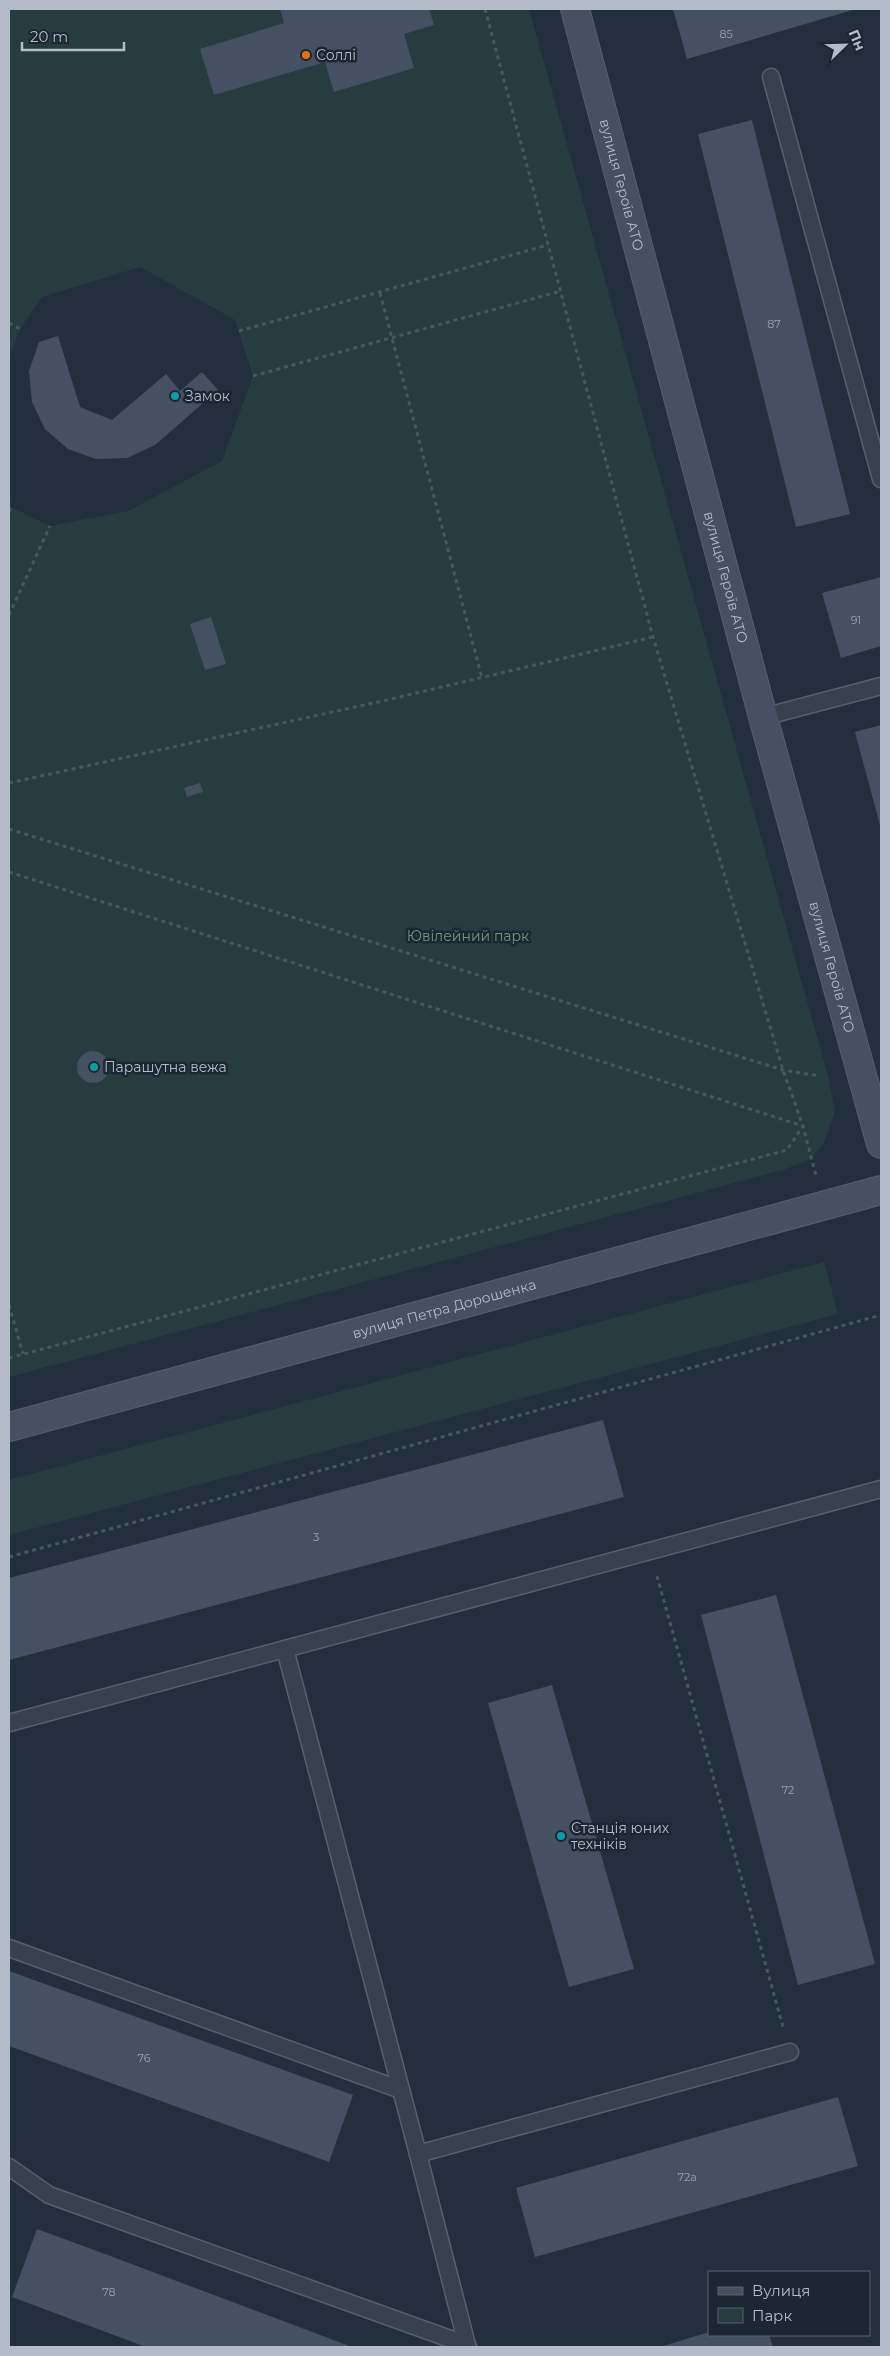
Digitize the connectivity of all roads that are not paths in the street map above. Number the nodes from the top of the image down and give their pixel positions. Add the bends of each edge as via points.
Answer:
1 (575, 9) edge
2 (771, 77) dead end
3 (881, 480) edge
4 (881, 686) edge
5 (763, 717) junction
6 (881, 1144) edge
7 (881, 1190) edge
8 (9, 1427) edge
9 (881, 1489) edge
10 (285, 1649) junction
11 (9, 1723) edge
12 (9, 1948) edge
13 (790, 2052) road end
14 (401, 2090) junction
15 (418, 2154) junction
16 (9, 2167) edge
17 (467, 2346) edge

1 - 5 street, вулиця Героїв АТО
2 - 3 lane
4 - 5 lane
5 - 6 street, вулиця Героїв АТО
7 - 8 street, вулиця Петра Дорошенка
9 - 10 lane
10 - 11 lane
10 - 14 lane
12 - 14 lane
13 - 15 lane
14 - 15 lane
15 - 17 lane
16 - 17 lane via 49,2195

